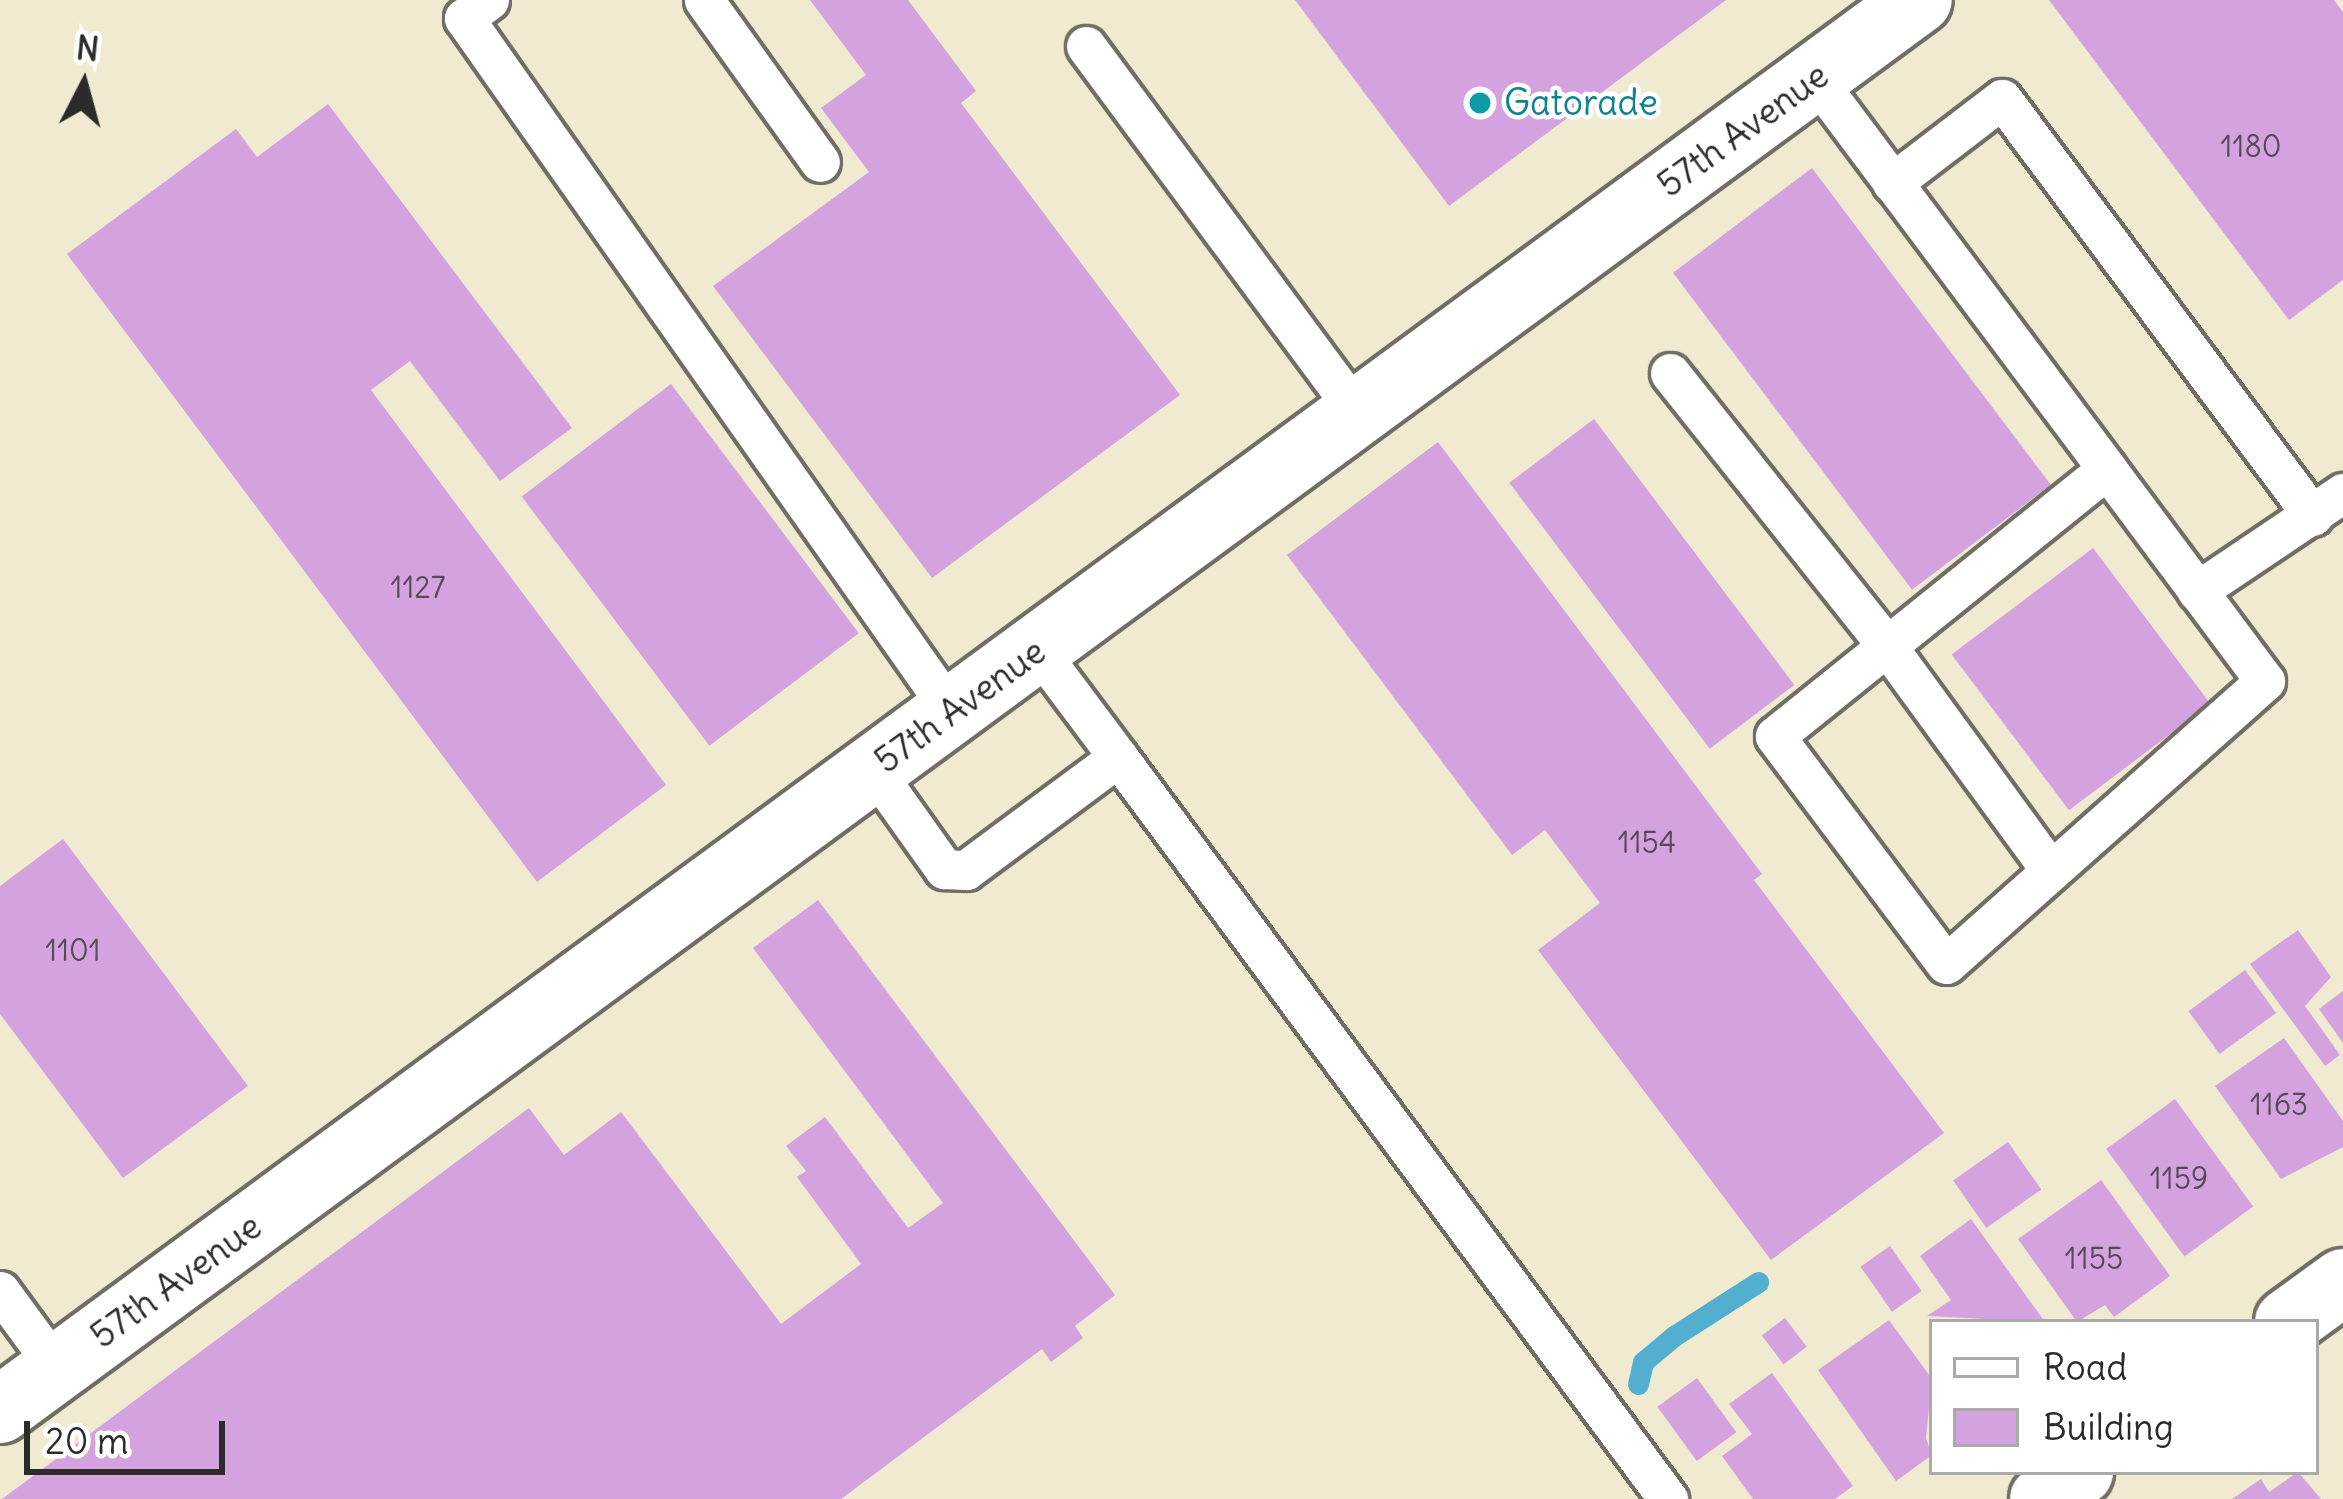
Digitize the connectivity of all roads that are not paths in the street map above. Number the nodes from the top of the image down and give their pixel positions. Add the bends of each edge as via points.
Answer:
1 (489, 0) edge
2 (704, 0) edge
3 (1919, 0) edge
4 (1086, 46) dead end
5 (1814, 77) junction
6 (820, 162) dead end
7 (1892, 183) junction
8 (1670, 373) dead end
9 (1358, 412) junction
10 (2107, 469) junction
11 (2328, 505) edge
12 (2198, 591) junction
13 (1887, 646) junction
14 (1038, 650) junction
15 (950, 711) junction
16 (1118, 757) junction
17 (873, 770) junction
18 (2051, 871) junction
19 (2343, 1282) edge
20 (0, 1291) edge
21 (2292, 1319) edge
22 (57, 1369) junction
23 (0, 1410) edge
24 (2076, 1475) edge
25 (1668, 1499) edge
26 (2043, 1499) edge

1 - 15 lane via 464,18
2 - 6 lane
3 - 5 street, 57th Avenue
4 - 9 lane
5 - 7 lane
5 - 9 street, 57th Avenue
7 - 10 lane
7 - 11 lane via 2002,100
8 - 13 lane
9 - 14 street, 57th Avenue
10 - 12 lane
10 - 13 lane
11 - 12 lane
12 - 18 lane via 2265,681
13 - 18 lane
13 - 18 lane via 1775,736 1946,964
14 - 15 street, 57th Avenue
14 - 16 lane
15 - 17 street, 57th Avenue
16 - 17 lane via 966,870 944,869
16 - 25 lane
17 - 22 street, 57th Avenue
19 - 21 street
20 - 22 lane
22 - 23 street, 57th Avenue
24 - 26 street

